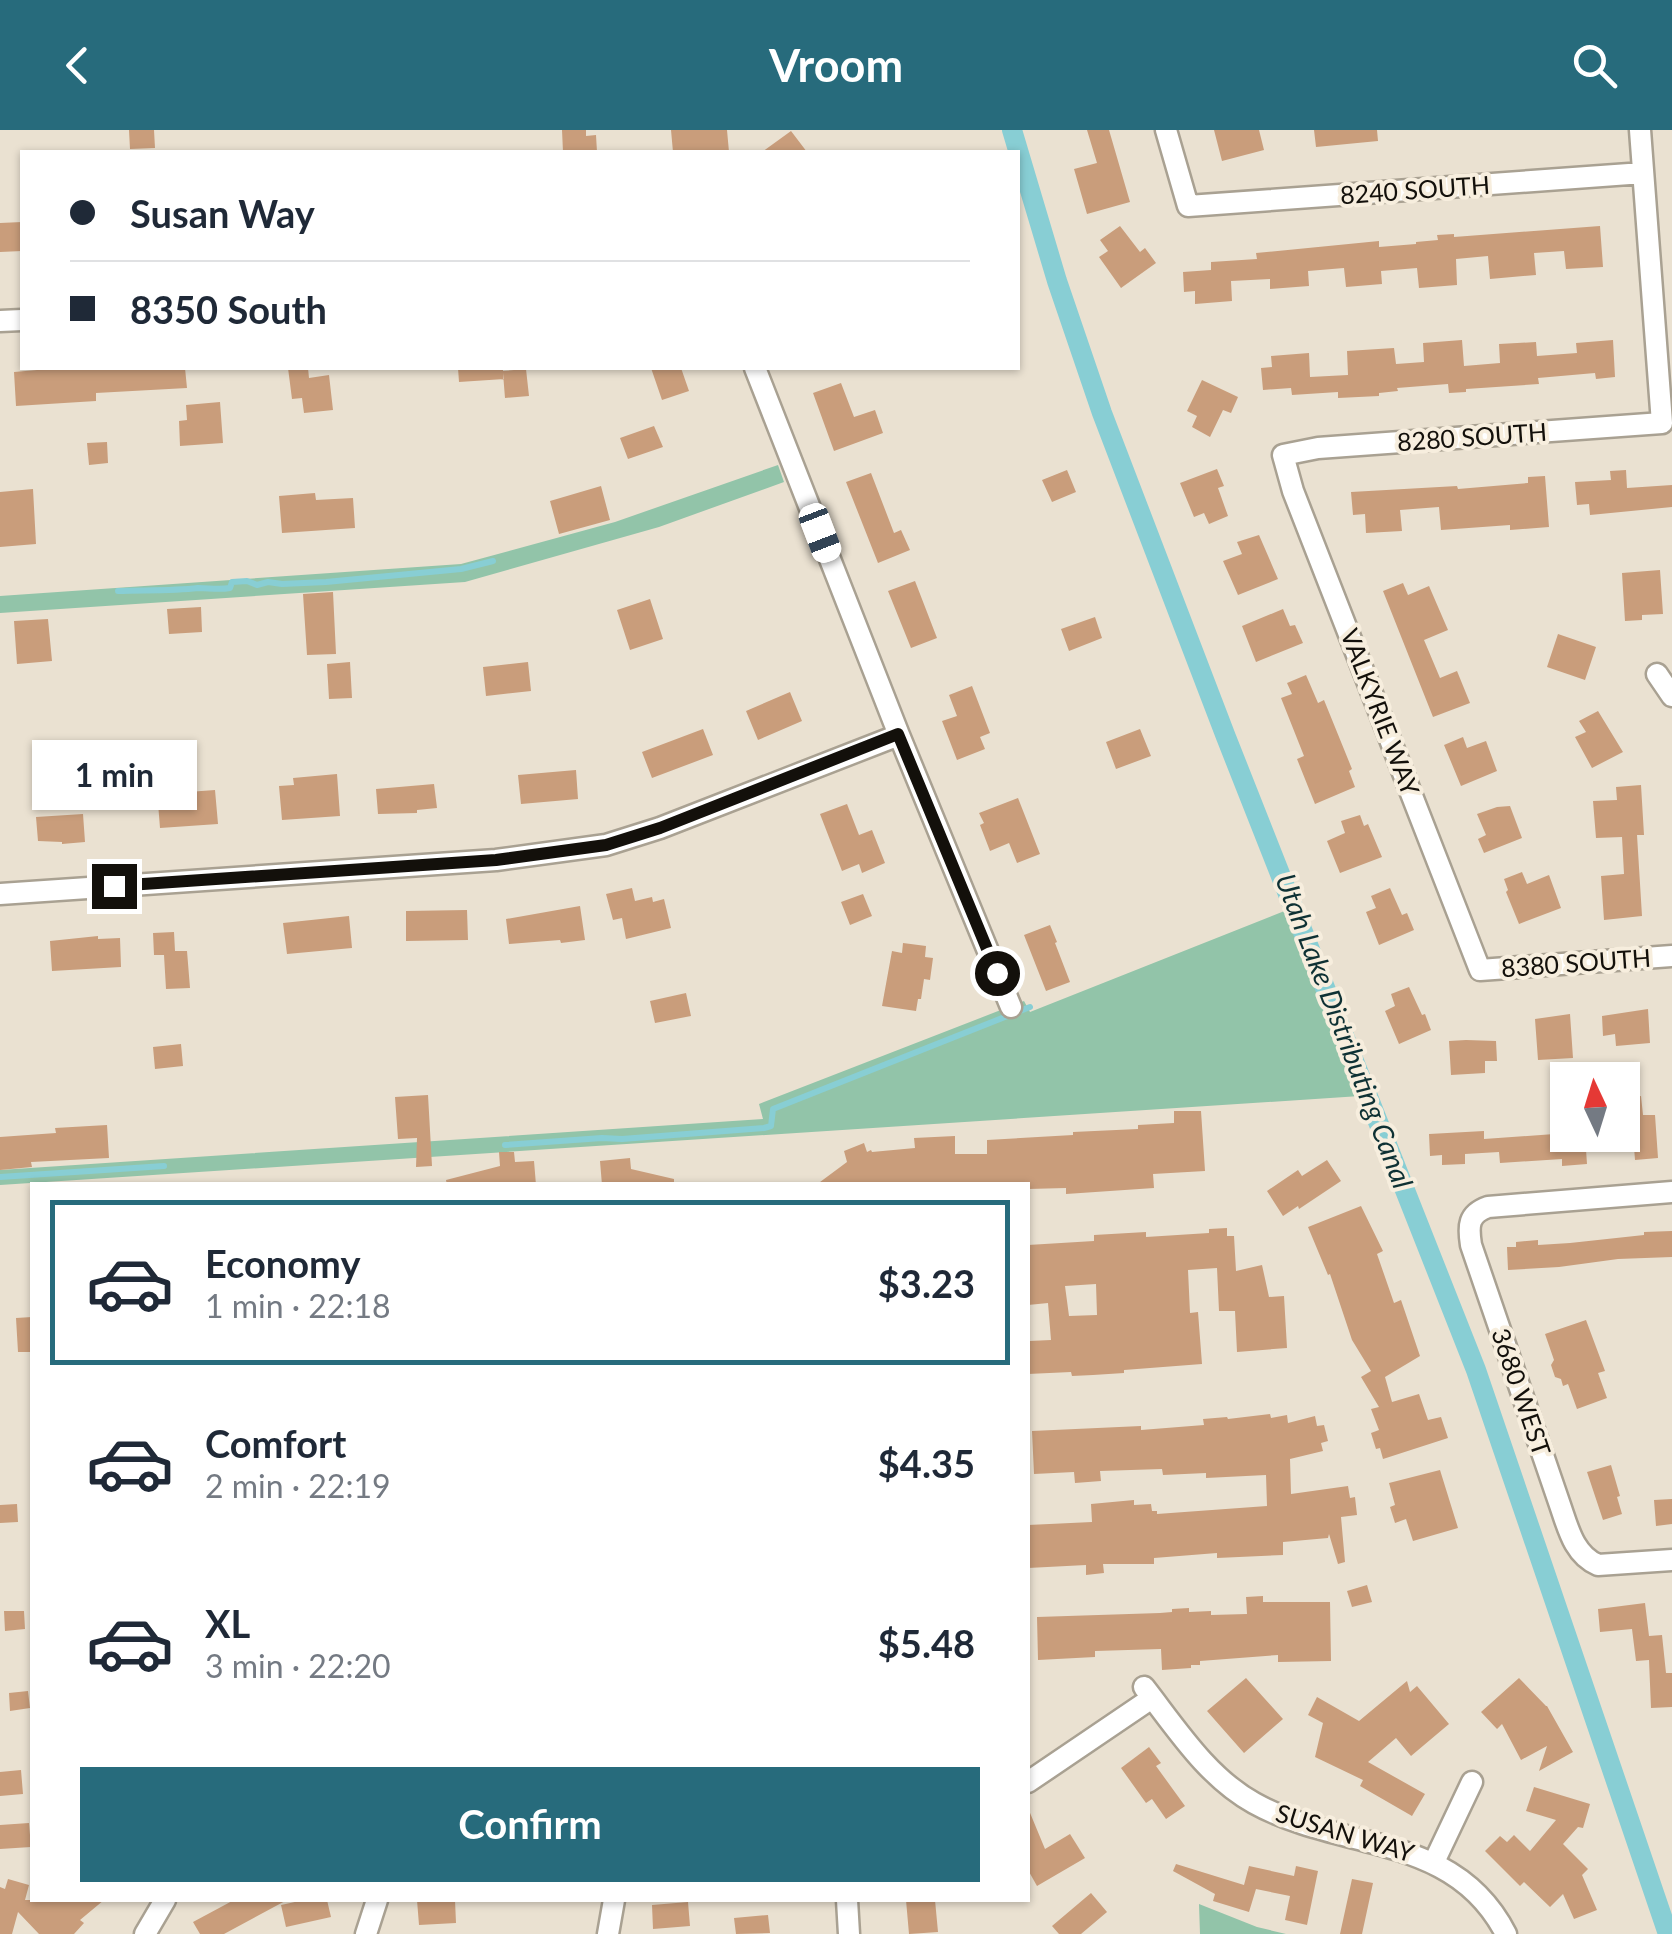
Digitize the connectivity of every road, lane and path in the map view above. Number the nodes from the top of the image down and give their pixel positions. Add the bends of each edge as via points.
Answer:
1 (1166, 130) edge
2 (1640, 130) edge
3 (1643, 174) junction
4 (757, 370) edge
5 (1283, 455) joint
6 (1657, 674) dead end
7 (1672, 696) edge
8 (898, 734) junction
9 (0, 894) edge
10 (1672, 956) edge
11 (1480, 970) joint
12 (1011, 1007) dead end
13 (1672, 1192) edge
14 (1672, 1560) edge
15 (1030, 1780) edge
16 (1472, 1782) dead end
17 (1434, 1862) junction
18 (164, 1902) edge
19 (377, 1902) edge
20 (614, 1902) edge
21 (847, 1902) edge
22 (145, 1934) edge
23 (366, 1934) edge
24 (608, 1934) edge
25 (849, 1934) edge
26 (1506, 1934) edge

1 - 3 street, 8240 SOUTH via 1188,206
2 - 3 street
3 - 5 street, 8280 SOUTH via 1662,423
4 - 8 street
5 - 11 street, VALKYRIE WAY
6 - 7 street
8 - 9 street via 606,845 496,860
8 - 12 street
10 - 11 street, 8380 SOUTH
13 - 14 street, 3680 WEST via 1488,1207 1471,1218 1469,1229 1581,1553 1598,1565
15 - 17 street, SUSAN WAY via 1148,1692 1240,1795 1302,1826
16 - 17 street
17 - 26 street, SUSAN WAY via 1466,1883
18 - 22 street
19 - 23 street
20 - 24 street
21 - 25 street

